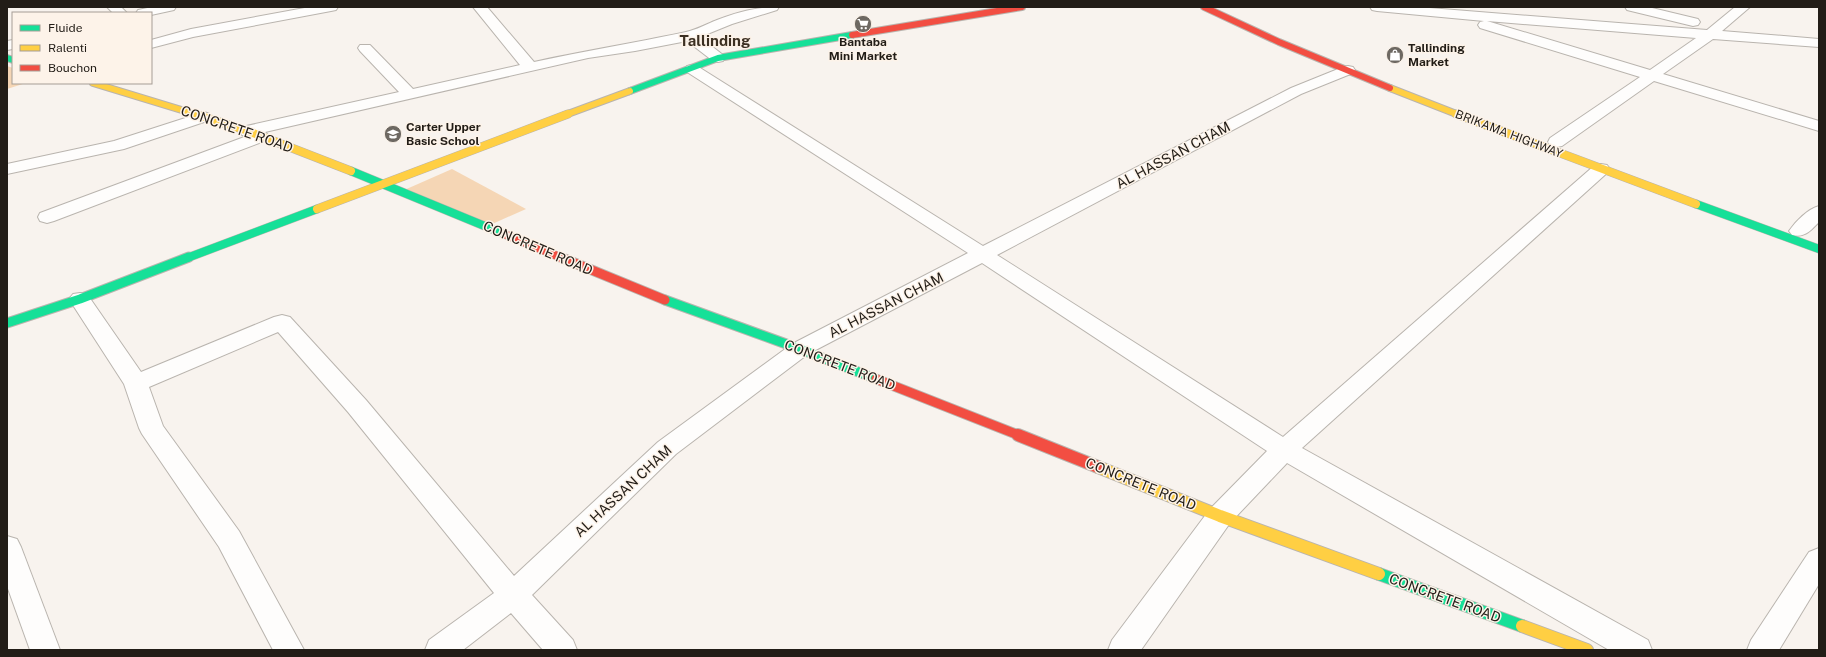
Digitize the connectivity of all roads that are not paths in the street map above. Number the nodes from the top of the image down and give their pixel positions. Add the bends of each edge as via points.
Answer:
1 (169, 7) edge
2 (331, 7) edge
3 (480, 7) edge
4 (772, 7) edge
5 (1022, 7) edge
6 (1204, 7) edge
7 (1222, 7) edge
8 (1377, 7) edge
9 (1632, 7) edge
10 (1743, 7) edge
11 (1410, 8) edge
12 (147, 12) edge
13 (1457, 15) junction
14 (1714, 31) junction
15 (690, 36) junction
16 (1744, 37) junction
17 (1819, 43) edge
18 (152, 44) edge
19 (364, 48) dead end
20 (1819, 56) edge
21 (718, 58) junction
22 (530, 67) junction
23 (692, 69) junction
24 (1348, 70) junction
25 (1653, 76) junction
26 (95, 84) edge
27 (409, 94) junction
28 (204, 118) junction
29 (1819, 126) edge
30 (254, 133) junction
31 (1556, 142) junction
32 (7, 169) edge
33 (1601, 169) junction
34 (1640, 173) dead end
35 (386, 184) junction
36 (1819, 212) edge
37 (47, 217) dead end
38 (1799, 231) dead end
39 (1819, 250) edge
40 (984, 255) junction
41 (80, 299) junction
42 (7, 323) edge
43 (800, 349) junction
44 (136, 383) junction
45 (1284, 450) junction
46 (1220, 516) junction
47 (7, 547) edge
48 (1819, 560) edge
49 (513, 595) junction
50 (45, 650) edge
51 (289, 650) edge
52 (440, 650) edge
53 (562, 650) edge
54 (1123, 650) edge
55 (1587, 650) edge
56 (1637, 650) edge
57 (1762, 650) edge

1 - 12 street
2 - 18 street
3 - 22 street
4 - 15 street via 722,16
5 - 21 main road
6 - 24 main road, BRIKAMA HIGHWAY
7 - 31 main road, BRIKAMA HIGHWAY via 1373,72
8 - 11 street
9 - 14 street
10 - 14 street
11 - 13 street
13 - 14 street
13 - 25 street via 1498,30
14 - 16 street
14 - 25 street
15 - 21 street
15 - 22 street
16 - 17 street
16 - 20 street
19 - 27 street
21 - 23 main road
22 - 27 street
23 - 35 main road
23 - 40 street
24 - 33 main road, BRIKAMA HIGHWAY via 1485,126
24 - 40 street, AL HASSAN CHAM via 1296,91
25 - 29 street
25 - 31 street
26 - 28 main road, CONCRETE ROAD
27 - 30 street
28 - 30 main road, CONCRETE ROAD
28 - 32 street via 118,145
30 - 35 main road, CONCRETE ROAD
30 - 37 street
31 - 34 main road, BRIKAMA HIGHWAY
33 - 39 main road, BRIKAMA HIGHWAY
33 - 45 street
35 - 41 main road
35 - 43 main road, CONCRETE ROAD via 636,289
36 - 38 street
40 - 43 street, AL HASSAN CHAM
40 - 45 street
41 - 42 main road
41 - 44 street
43 - 46 main road, CONCRETE ROAD
43 - 49 street, AL HASSAN CHAM via 667,448
44 - 49 street via 282,322 357,406
44 - 51 street via 151,428 229,539
45 - 46 street
45 - 56 street
46 - 54 street
46 - 55 main road, CONCRETE ROAD
47 - 50 street
48 - 57 street
49 - 52 street, AL HASSAN CHAM
49 - 53 street

